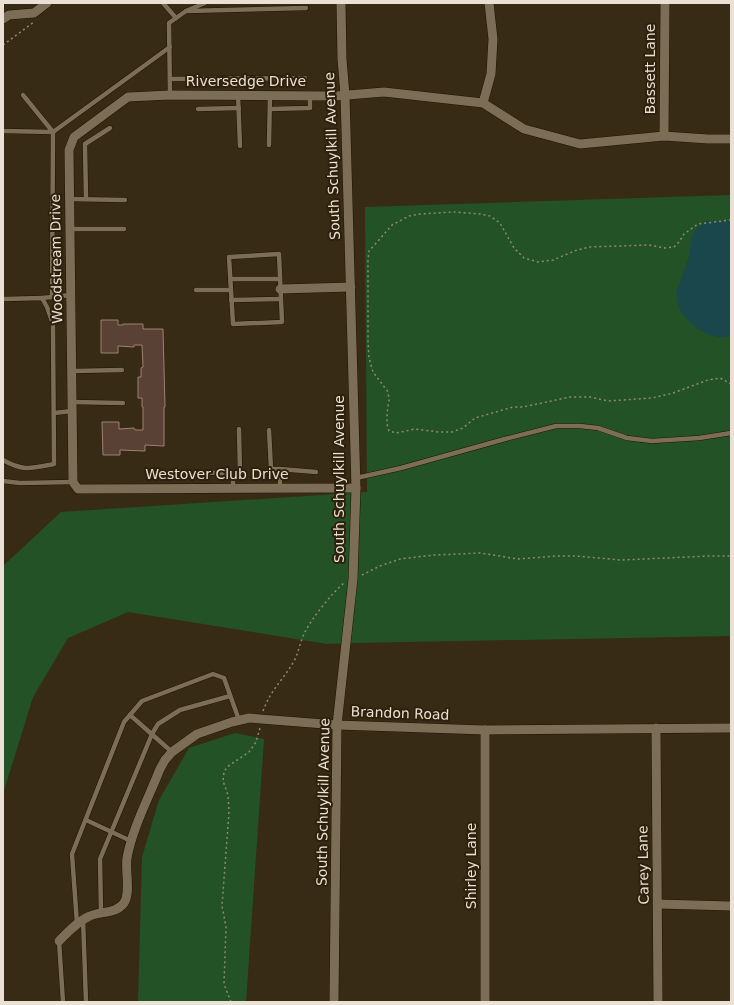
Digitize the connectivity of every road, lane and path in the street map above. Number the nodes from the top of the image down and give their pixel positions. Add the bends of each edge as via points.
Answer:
1 (47, 3) edge
2 (163, 3) edge
3 (205, 3) edge
4 (341, 3) edge
5 (489, 3) edge
6 (665, 3) edge
7 (196, 4) edge
8 (306, 8) dead end
9 (186, 11) junction
10 (176, 18) junction
11 (3, 19) edge
12 (37, 20) dead end
13 (3, 45) edge
14 (170, 48) junction
15 (305, 78) dead end
16 (170, 79) junction
17 (170, 94) junction
18 (22, 95) dead end
19 (238, 95) junction
20 (270, 95) junction
21 (346, 95) junction
22 (310, 96) junction
23 (483, 103) junction
24 (239, 108) junction
25 (198, 109) dead end
26 (270, 109) junction
27 (110, 128) dead end
28 (3, 131) edge
29 (53, 132) junction
30 (664, 136) junction
31 (731, 139) edge
32 (269, 145) dead end
33 (240, 146) dead end
34 (70, 199) junction
35 (86, 199) junction
36 (125, 200) dead end
37 (731, 220) edge
38 (70, 229) junction
39 (124, 229) dead end
40 (230, 279) junction
41 (280, 280) junction
42 (351, 287) junction
43 (196, 290) dead end
44 (231, 290) junction
45 (280, 294) junction
46 (71, 295) junction
47 (52, 297) junction
48 (42, 298) junction
49 (3, 299) edge
50 (231, 300) junction
51 (72, 370) junction
52 (122, 370) dead end
53 (731, 384) edge
54 (123, 403) dead end
55 (72, 407) junction
56 (54, 413) junction
57 (239, 429) dead end
58 (269, 430) dead end
59 (731, 433) edge
60 (3, 460) edge
61 (280, 469) junction
62 (195, 472) dead end
63 (316, 472) dead end
64 (233, 474) junction
65 (356, 478) junction
66 (3, 481) edge
67 (75, 485) junction
68 (233, 488) junction
69 (280, 488) junction
70 (356, 488) junction
71 (731, 556) edge
72 (353, 579) junction
73 (230, 696) junction
74 (130, 716) junction
75 (262, 719) junction
76 (239, 720) junction
77 (337, 725) junction
78 (656, 728) junction
79 (731, 728) edge
80 (485, 730) junction
81 (152, 734) junction
82 (172, 752) junction
83 (86, 820) junction
84 (111, 832) junction
85 (131, 841) junction
86 (658, 904) junction
87 (731, 906) edge
88 (101, 913) junction
89 (80, 922) junction
90 (59, 941) joint
91 (63, 1002) edge
92 (86, 1002) edge
93 (231, 1002) edge
94 (334, 1002) edge
95 (485, 1002) edge
96 (658, 1002) edge

1 - 11 street via 34,13 9,15
2 - 10 lane
3 - 7 lane
4 - 21 street, South Schuylkill Avenue via 342,59
5 - 23 street via 493,39 491,74
6 - 30 street, Bassett Lane
7 - 9 lane
8 - 9 lane
9 - 10 lane
10 - 14 lane via 169,23
12 - 13 path
14 - 16 lane
14 - 29 lane
15 - 16 lane
16 - 17 lane
17 - 19 street, Riversedge Drive
17 - 34 street, Woodstream Drive via 128,97 74,137 69,150
18 - 29 lane
19 - 20 street, Riversedge Drive
19 - 24 lane
20 - 22 street, Riversedge Drive
20 - 26 lane
21 - 22 street, Riversedge Drive
21 - 23 street, Riversedge Drive via 384,92
21 - 42 street, South Schuylkill Avenue
22 - 26 lane via 310,108
23 - 30 street via 524,130 580,144
24 - 25 lane
24 - 33 lane
26 - 32 lane
27 - 35 lane via 85,144
28 - 29 lane
29 - 47 lane
30 - 31 street via 708,140
34 - 35 lane
34 - 38 street, Woodstream Drive
35 - 36 lane
37 - 53 path via 698,224 684,234 674,247 590,247 554,260 538,262 524,258 514,248 500,224 490,216 454,212 410,216 392,225 369,251 368,341 373,372 388,392 389,431 396,433 415,428 452,432 464,428 475,418 513,407 570,397 590,397 608,401 652,398 708,380 720,378
38 - 39 lane
38 - 46 street, Woodstream Drive
40 - 41 lane
40 - 41 lane via 229,257 279,254
40 - 44 lane
41 - 45 lane
42 - 45 street
42 - 65 street, South Schuylkill Avenue
43 - 44 lane
44 - 50 lane
45 - 50 lane
45 - 50 lane via 282,322 233,324
46 - 47 lane
46 - 51 street, Woodstream Drive
47 - 48 lane
48 - 49 lane
48 - 56 lane via 53,324
51 - 52 lane
51 - 55 street, Woodstream Drive
54 - 55 lane
55 - 56 lane
55 - 67 street, Woodstream Drive
56 - 60 lane via 54,464 26,469
57 - 64 lane via 240,474
58 - 61 lane via 271,469
59 - 65 lane via 652,441 627,438 598,428 556,426
61 - 63 lane
61 - 69 lane
62 - 64 lane
64 - 68 lane
65 - 70 street, South Schuylkill Avenue
66 - 67 lane
67 - 68 street, Westover Club Drive
68 - 69 street, Westover Club Drive
69 - 70 street, Westover Club Drive
70 - 72 street, South Schuylkill Avenue
71 - 72 path via 621,560 576,556 518,559 481,553 434,555 400,559
72 - 75 path via 337,589 311,622 304,633 294,661 267,700
72 - 77 street, South Schuylkill Avenue
73 - 74 lane via 224,678 213,674 142,701
73 - 76 lane
73 - 81 lane via 180,710 158,724
74 - 81 lane
74 - 83 lane via 124,722
75 - 76 street, Brandon Road
75 - 77 street, Brandon Road
75 - 93 path via 256,742 249,752 227,767 223,781 228,795 229,812 222,906 226,927 224,984
76 - 82 street, Brandon Road via 197,734
77 - 80 street, Brandon Road
77 - 94 street, South Schuylkill Avenue
78 - 79 street, Brandon Road
78 - 80 street, Brandon Road
78 - 86 street, Carey Lane
80 - 95 street, Shirley Lane
81 - 82 lane
81 - 84 lane
82 - 85 street, Brandon Road via 160,769
83 - 84 lane
83 - 89 lane via 72,854
84 - 85 lane
84 - 88 lane via 100,859
85 - 88 street, Brandon Road via 126,861 127,896 124,903 115,910
86 - 87 street
86 - 96 street, Carey Lane
88 - 89 street, Brandon Road via 91,915
89 - 90 street, Brandon Road
89 - 92 lane
90 - 91 lane

